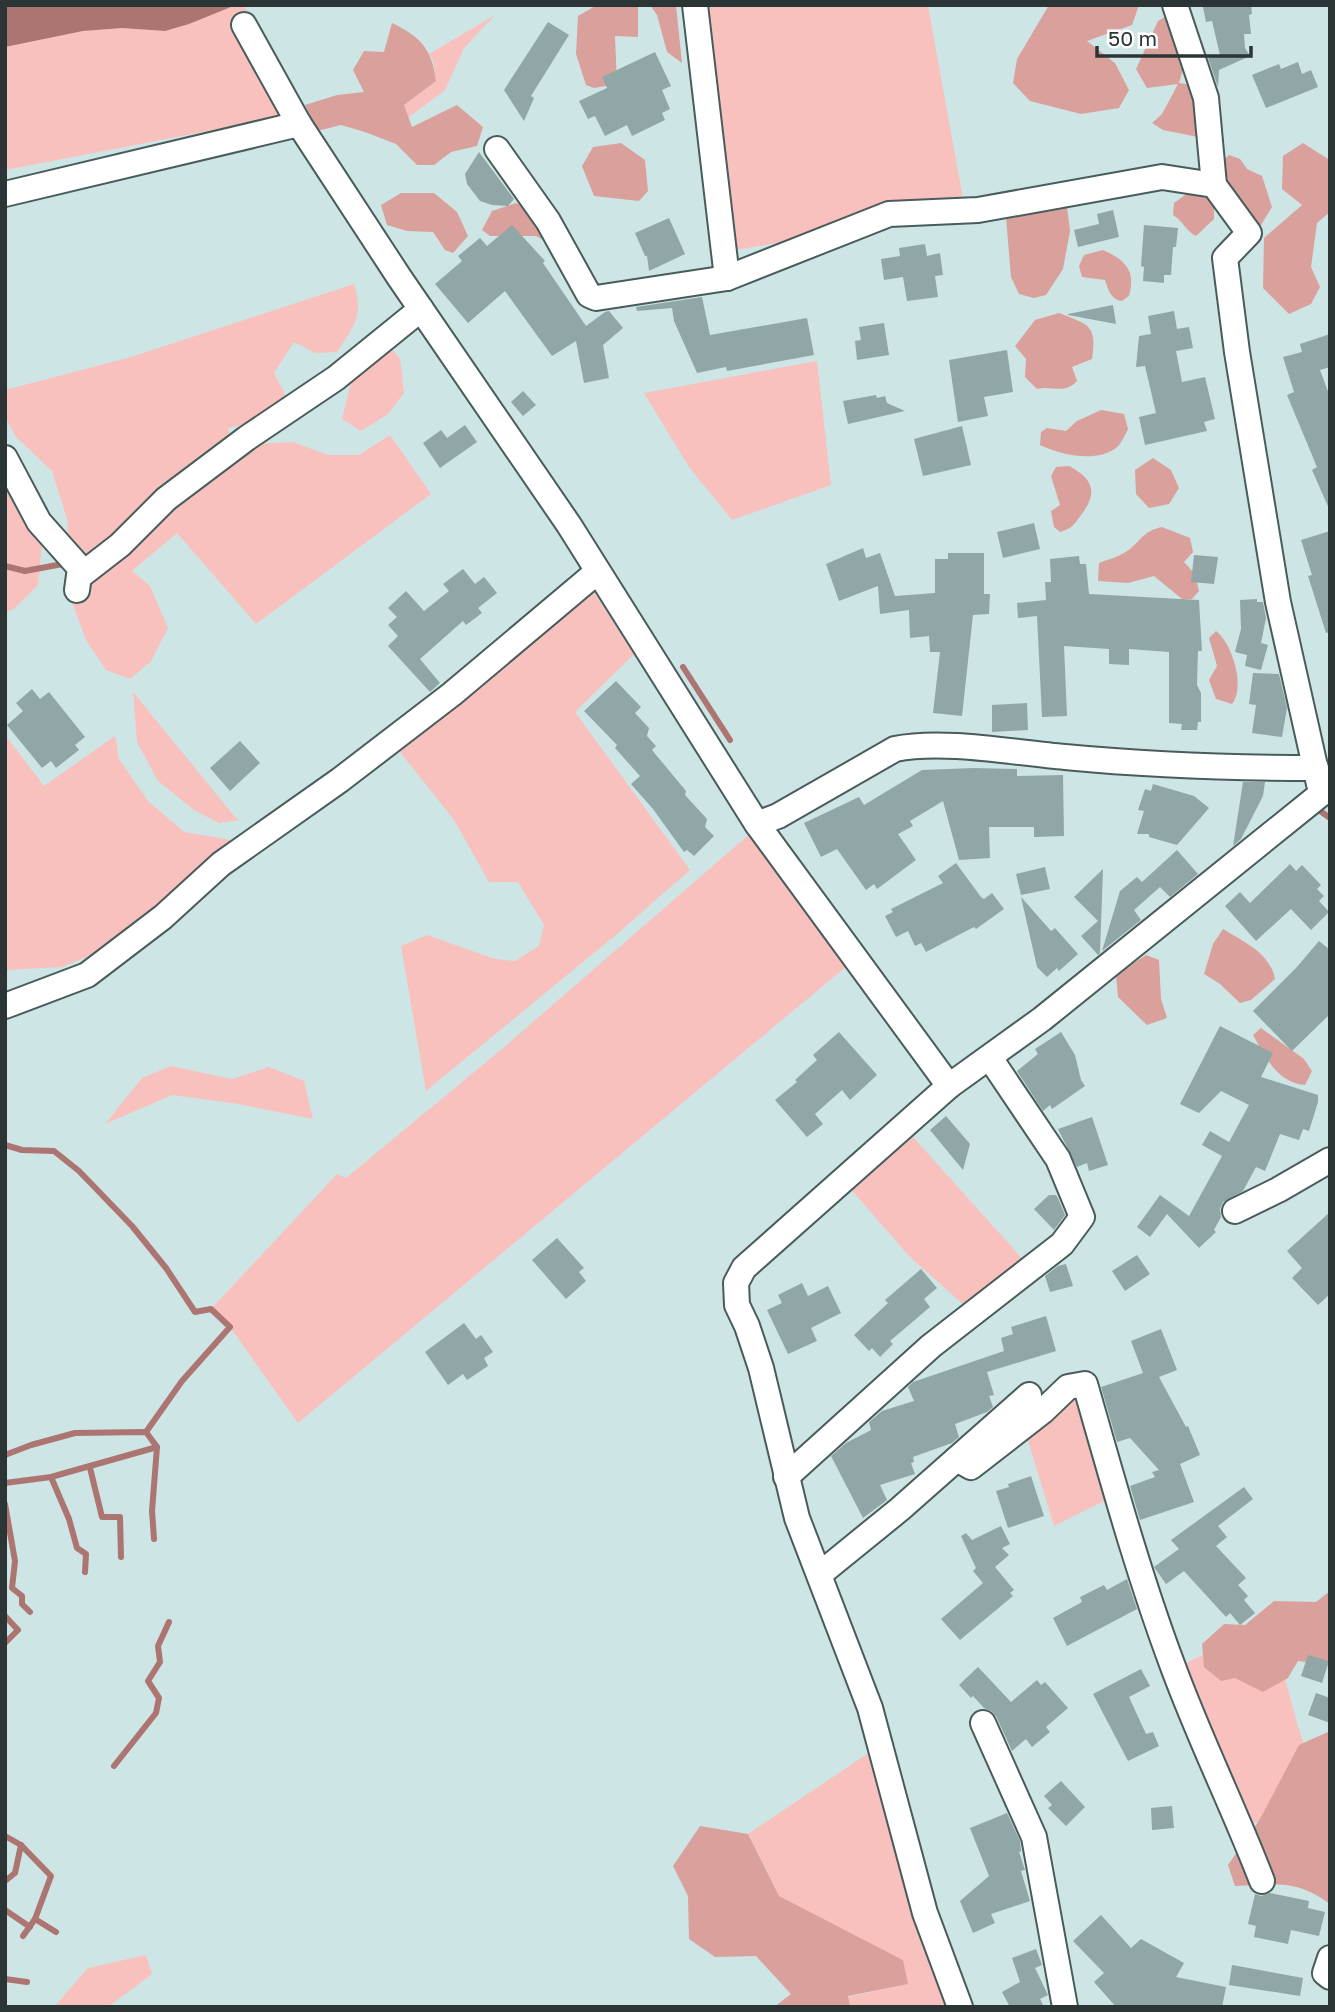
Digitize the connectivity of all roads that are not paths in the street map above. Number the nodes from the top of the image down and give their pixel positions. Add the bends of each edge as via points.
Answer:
1 (695, 5) edge
2 (1175, 5) edge
3 (244, 25) dead end
4 (299, 124) junction
5 (497, 149) dead end
6 (1214, 185) junction
7 (5, 194) edge
8 (727, 278) junction
9 (421, 309) junction
10 (5, 458) edge
11 (597, 572) junction
12 (1316, 768) junction
13 (1327, 795) edge
14 (757, 824) junction
15 (5, 1006) edge
16 (990, 1058) junction
17 (948, 1086) junction
18 (1330, 1160) edge
19 (1235, 1211) dead end
20 (1029, 1395) dead end
21 (957, 1459) junction
22 (786, 1477) junction
23 (820, 1574) junction
24 (983, 1723) dead end
25 (1262, 1881) dead end
26 (1330, 1958) edge
27 (1330, 1977) edge
28 (960, 2007) edge
29 (1065, 2007) edge

1 - 8 street
2 - 6 street via 1206,98
3 - 4 street
4 - 7 street
4 - 9 street
5 - 8 street via 548,221 592,298
6 - 8 street via 1162,177 978,210 890,214
6 - 12 street via 1249,233 1225,258 1278,601
9 - 10 street via 336,378 166,499 78,584 80,568 39,522
9 - 11 street
11 - 14 street
11 - 15 street via 452,694 221,864 163,917 87,975
12 - 13 street
12 - 14 street via 1224,768 908,746
13 - 16 street
14 - 17 street
16 - 17 street
16 - 22 street via 1058,1159 1082,1217 1062,1244 931,1346
17 - 22 street via 744,1268 736,1283 737,1305 761,1368
18 - 19 street
20 - 21 street
21 - 23 street
21 - 25 street via 971,1467 1068,1387 1085,1384 1171,1663
22 - 23 street
23 - 28 street via 870,1708 925,1913
24 - 29 street via 1034,1837
26 - 27 street via 1325,1973

